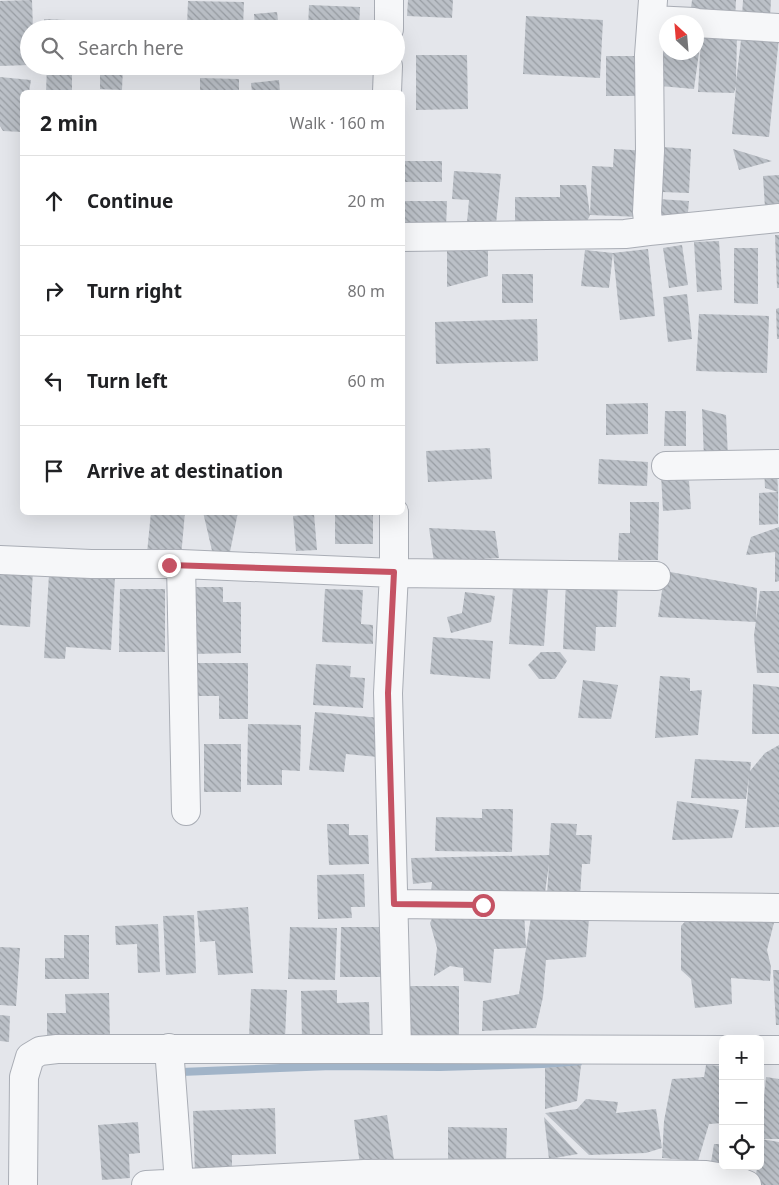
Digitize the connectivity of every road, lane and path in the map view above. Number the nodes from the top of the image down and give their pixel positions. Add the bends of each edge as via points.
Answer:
1 (389, 0) edge
2 (652, 10) edge
3 (669, 15) edge
4 (389, 20) edge
5 (704, 24) edge
6 (779, 28) edge
7 (388, 75) edge
8 (387, 90) edge
9 (779, 218) edge
10 (649, 231) junction
11 (405, 237) edge
12 (779, 464) edge
13 (666, 466) dead end
14 (394, 515) edge
15 (0, 560) edge
16 (181, 564) junction
17 (394, 572) junction
18 (656, 576) dead end
19 (186, 811) dead end
20 (394, 904) junction
21 (779, 908) edge
22 (397, 1049) junction
23 (719, 1050) edge
24 (764, 1050) edge
25 (779, 1050) edge
26 (169, 1053) junction
27 (179, 1183) junction
28 (23, 1185) edge
29 (146, 1185) edge
30 (748, 1185) edge

1 - 4 street
2 - 3 street
2 - 10 street
5 - 6 street
7 - 8 street
9 - 10 street
10 - 11 street
12 - 13 street
14 - 17 street
15 - 16 street
16 - 17 street
16 - 19 street
17 - 18 street
17 - 20 street via 388,693
20 - 21 street
20 - 22 street
22 - 23 street
22 - 26 street
24 - 25 street
26 - 27 street
26 - 28 street via 57,1049 30,1057 24,1077
27 - 29 street
27 - 30 street via 364,1174 546,1173 706,1175

